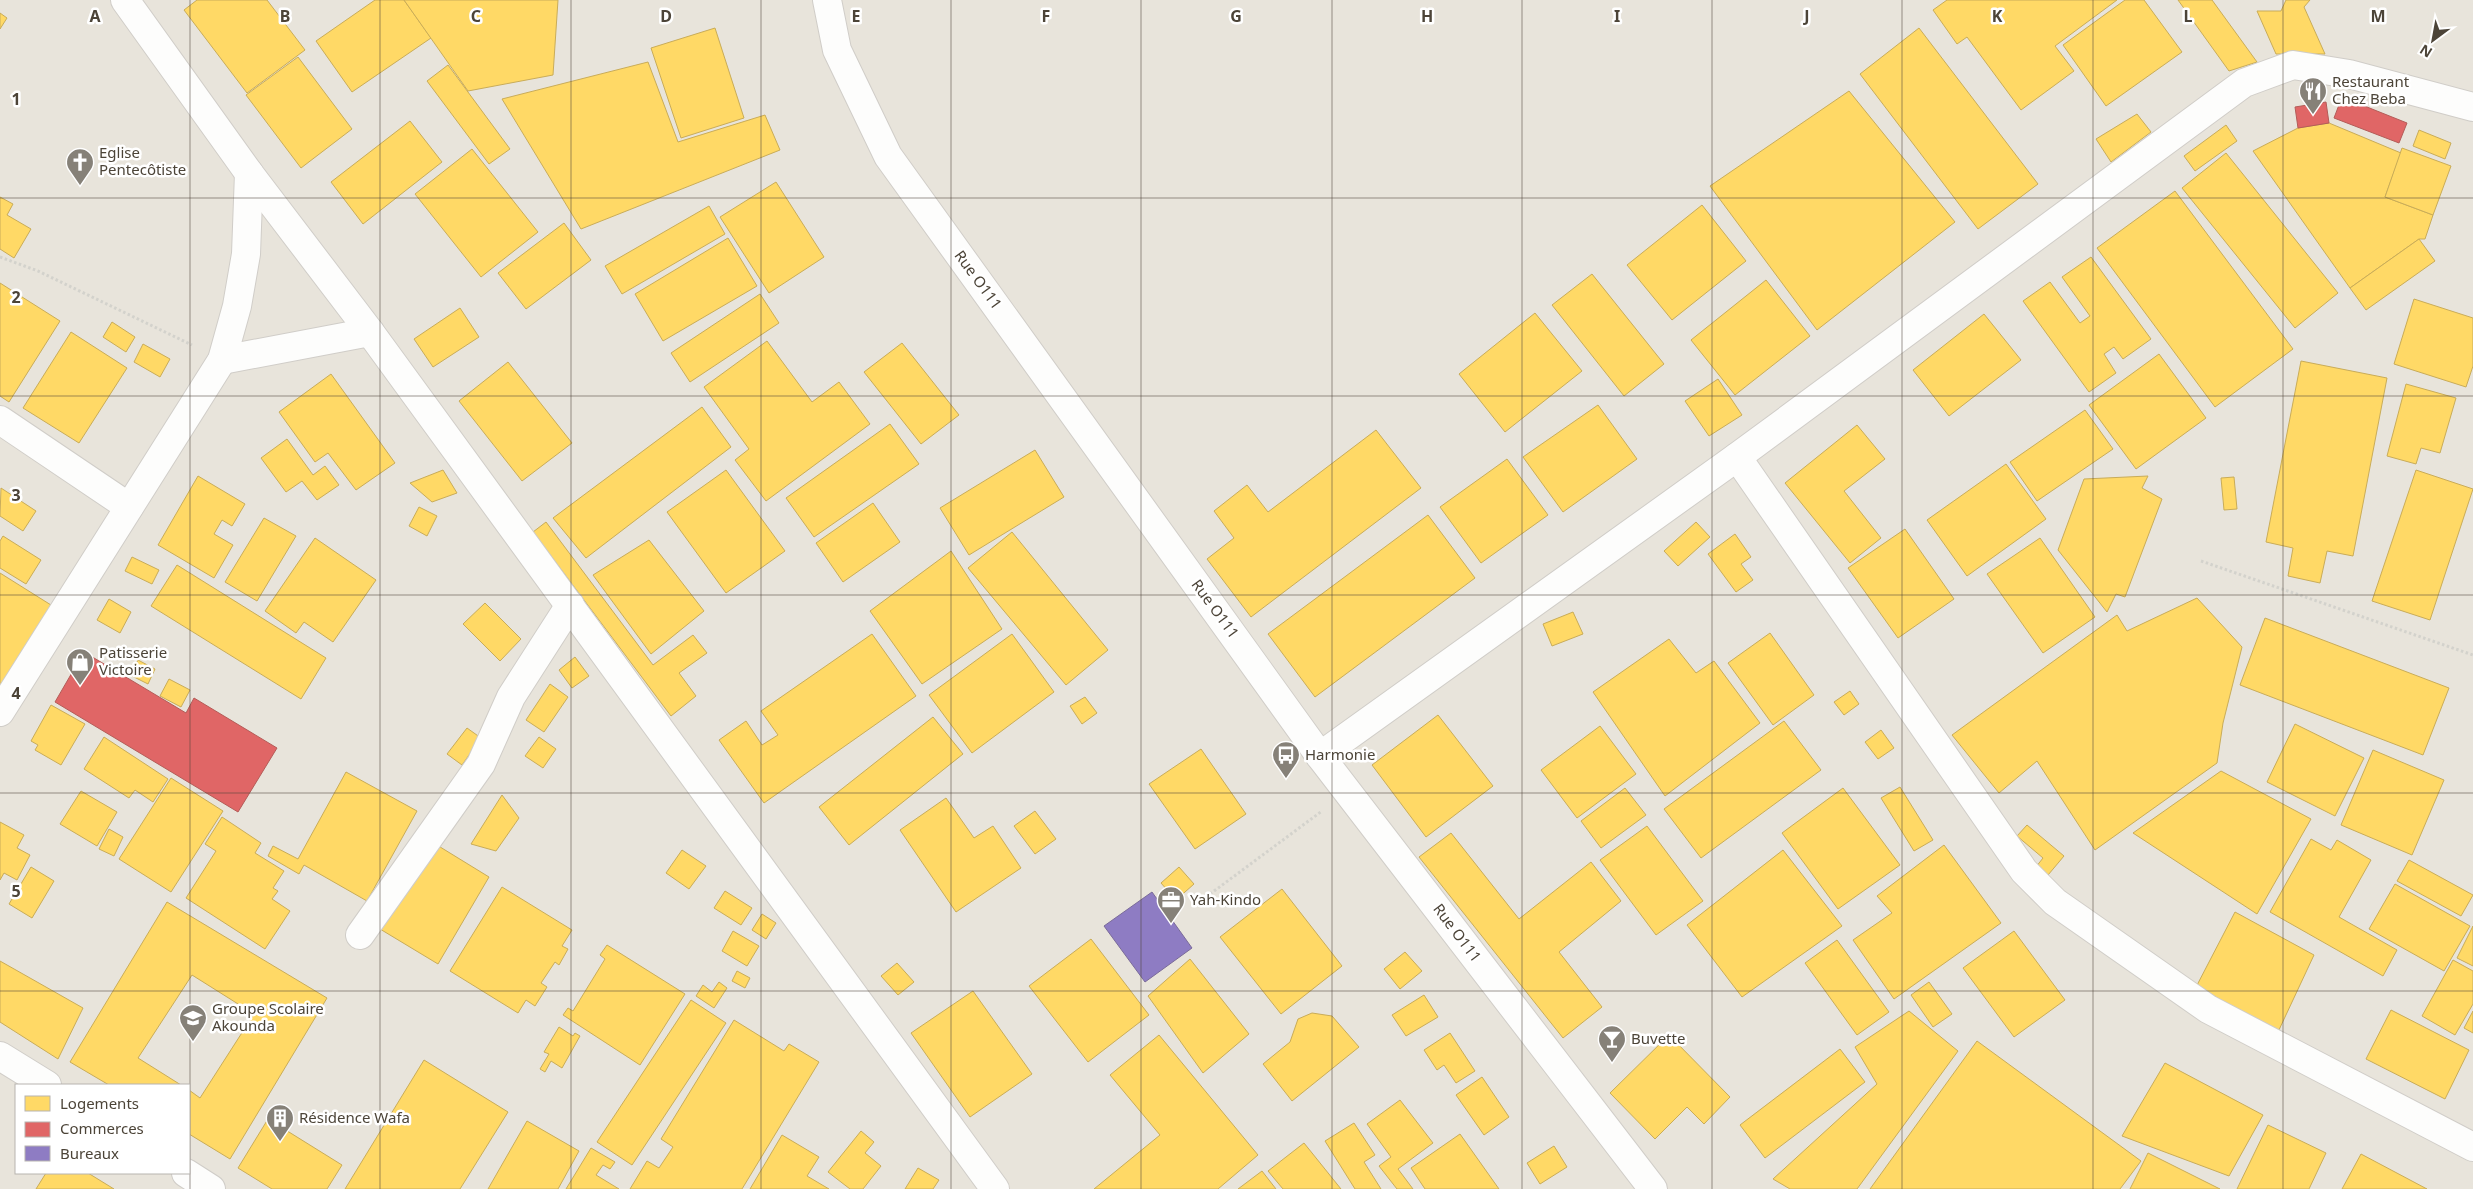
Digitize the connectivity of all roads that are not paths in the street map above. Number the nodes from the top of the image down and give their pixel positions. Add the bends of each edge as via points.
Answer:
1 (125, 0) edge
2 (827, 0) edge
3 (2473, 107) edge
4 (249, 173) junction
5 (370, 332) junction
6 (222, 360) junction
7 (0, 420) edge
8 (1738, 457) junction
9 (130, 506) junction
10 (570, 605) junction
11 (0, 712) edge
12 (1320, 756) junction
13 (360, 935) dead end
14 (0, 1056) edge
15 (45, 1084) edge
16 (2473, 1148) edge
17 (188, 1174) edge
18 (212, 1189) edge
19 (995, 1189) edge
20 (1653, 1189) edge

1 - 4 street
2 - 12 street, Rue O111 via 837,50 888,156
3 - 8 street via 2349,74 2293,65 2244,83
4 - 5 street
4 - 6 street via 246,254
5 - 6 street
5 - 10 street
6 - 9 street
7 - 9 street
8 - 12 street
8 - 16 street via 2024,871 2055,902 2208,1009
9 - 11 street
10 - 13 street via 511,697 481,764
10 - 19 street
12 - 20 street, Rue O111
14 - 15 street
17 - 18 street

